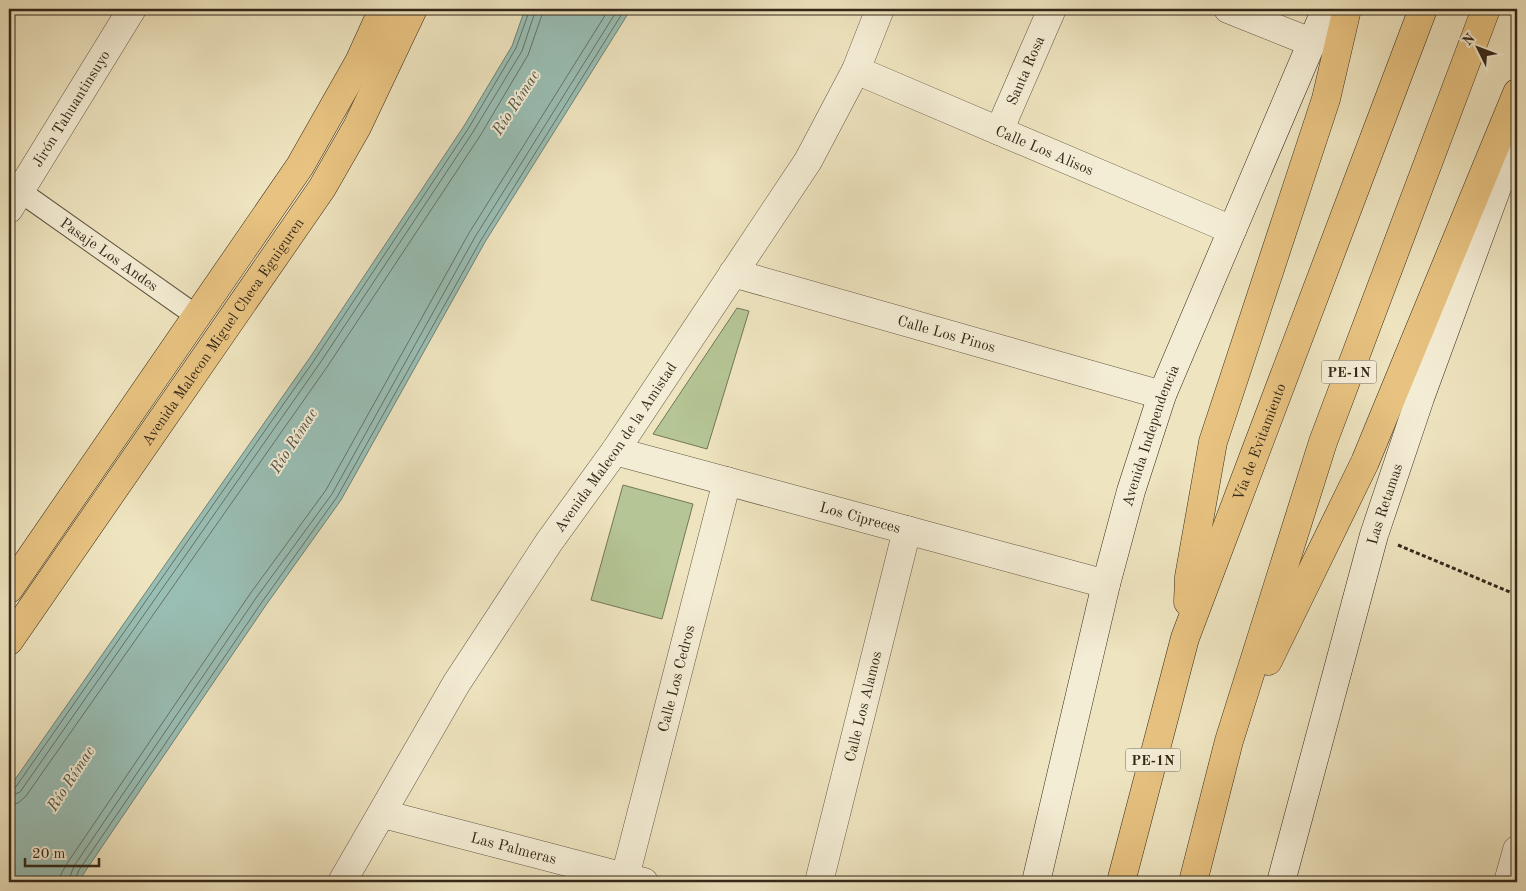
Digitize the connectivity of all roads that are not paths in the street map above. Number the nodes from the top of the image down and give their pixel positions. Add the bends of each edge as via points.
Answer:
1 (132, 9) edge
2 (383, 9) edge
3 (413, 9) edge
4 (880, 9) edge
5 (1052, 9) edge
6 (1228, 9) edge
7 (1326, 9) edge
8 (1346, 9) edge
9 (1423, 9) edge
10 (1486, 9) edge
11 (1313, 44) junction
12 (856, 70) junction
13 (1517, 93) edge
14 (999, 130) junction
15 (1517, 134) edge
16 (15, 200) edge
17 (1232, 230) junction
18 (734, 273) junction
19 (198, 317) junction
20 (1162, 395) junction
21 (615, 451) junction
22 (727, 481) junction
23 (907, 530) junction
24 (1106, 584) junction
25 (9, 589) edge
26 (1185, 638) junction
27 (9, 641) edge
28 (1229, 741) junction
29 (383, 814) junction
30 (1517, 850) edge
31 (634, 880) edge
32 (342, 882) edge
33 (819, 882) edge
34 (1036, 882) edge
35 (1121, 882) edge
36 (1193, 882) edge
37 (1281, 882) edge
38 (1508, 882) edge

1 - 16 street, Jirón Tahuantinsuyo
2 - 19 main road, Avenida Malecon Miguel Checa Eguiguren via 359,62 300,166
3 - 27 main road, Avenida Malecon Miguel Checa Eguiguren via 358,127 322,188
4 - 12 street, Avenida Malecon de la Amistad
5 - 14 street, Santa Rosa
6 - 11 street
7 - 11 street, Avenida Independencia
8 - 26 main road via 1326,99 1213,442 1190,577
9 - 26 main road, Vía de Evitamiento / PE-1N
10 - 28 main road, PE-1N via 1323,442
11 - 17 street, Avenida Independencia
12 - 14 street, Calle Los Alisos
12 - 18 street, Avenida Malecon de la Amistad via 808,161
13 - 28 main road via 1365,462
14 - 17 street, Calle Los Alisos
15 - 37 street, Las Retamas via 1420,398 1374,535
16 - 19 street, Pasaje Los Andes
17 - 20 street, Avenida Independencia
18 - 20 street, Calle Los Pinos
18 - 21 street, Avenida Malecon de la Amistad
19 - 25 main road, Avenida Malecon Miguel Checa Eguiguren
20 - 24 street, Avenida Independencia
21 - 22 street, Los Cipreces
21 - 29 street, Avenida Malecon de la Amistad via 549,542 456,684
22 - 23 street, Los Cipreces
22 - 31 street, Calle Los Cedros
23 - 24 street, Los Cipreces
23 - 33 street, Calle Los Alamos
24 - 34 street, Avenida Independencia
26 - 35 main road, Vía de Evitamiento / PE-1N
28 - 36 main road, PE-1N
29 - 31 street, Las Palmeras
29 - 32 street, Avenida Malecon de la Amistad
30 - 38 street

